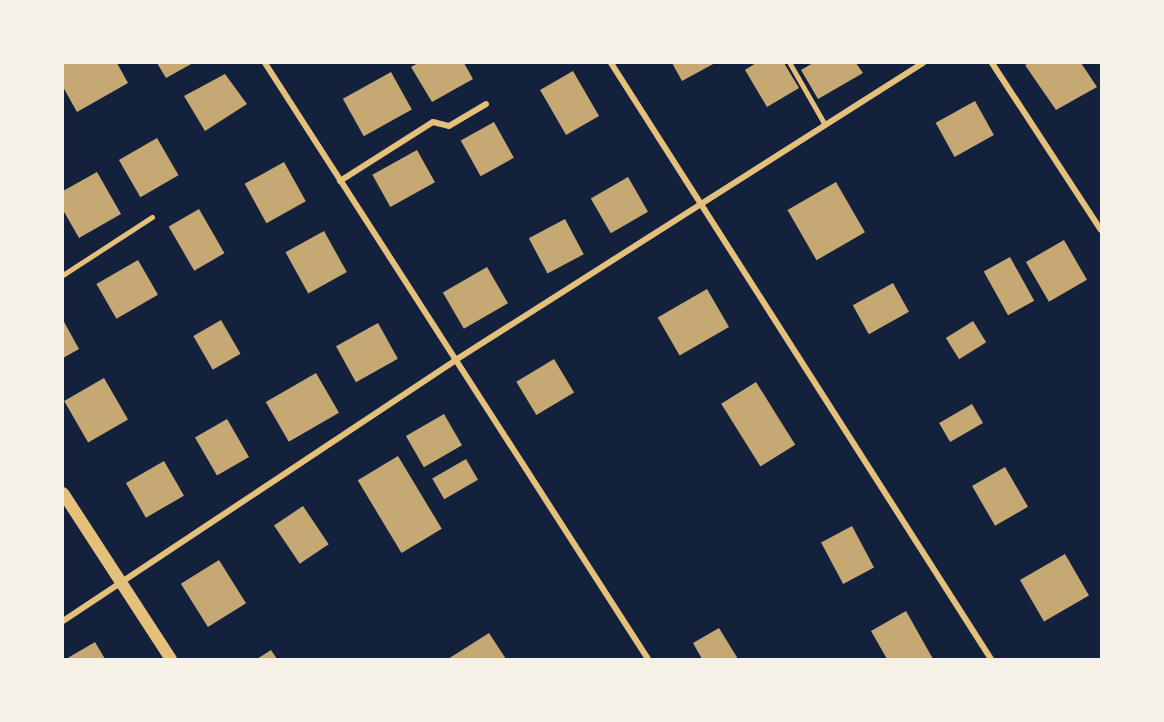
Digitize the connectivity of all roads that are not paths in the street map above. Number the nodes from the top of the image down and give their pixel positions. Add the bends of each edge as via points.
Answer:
1 (265, 63) edge
2 (611, 63) edge
3 (790, 63) edge
4 (923, 63) edge
5 (992, 63) edge
6 (486, 104) dead end
7 (825, 124) junction
8 (340, 181) junction
9 (699, 206) junction
10 (152, 217) dead end
11 (1101, 230) edge
12 (63, 275) edge
13 (454, 361) junction
14 (63, 493) edge
15 (123, 584) junction
16 (63, 621) edge
17 (171, 659) edge
18 (648, 659) edge
19 (991, 659) edge

1 - 8 street
2 - 9 street
3 - 7 lane
4 - 7 street
5 - 11 street
6 - 8 street via 449,126 433,122
7 - 9 street
8 - 13 street
9 - 13 street
9 - 19 street
10 - 12 lane
13 - 15 street
13 - 18 street
14 - 15 main road
15 - 16 street
15 - 17 main road

